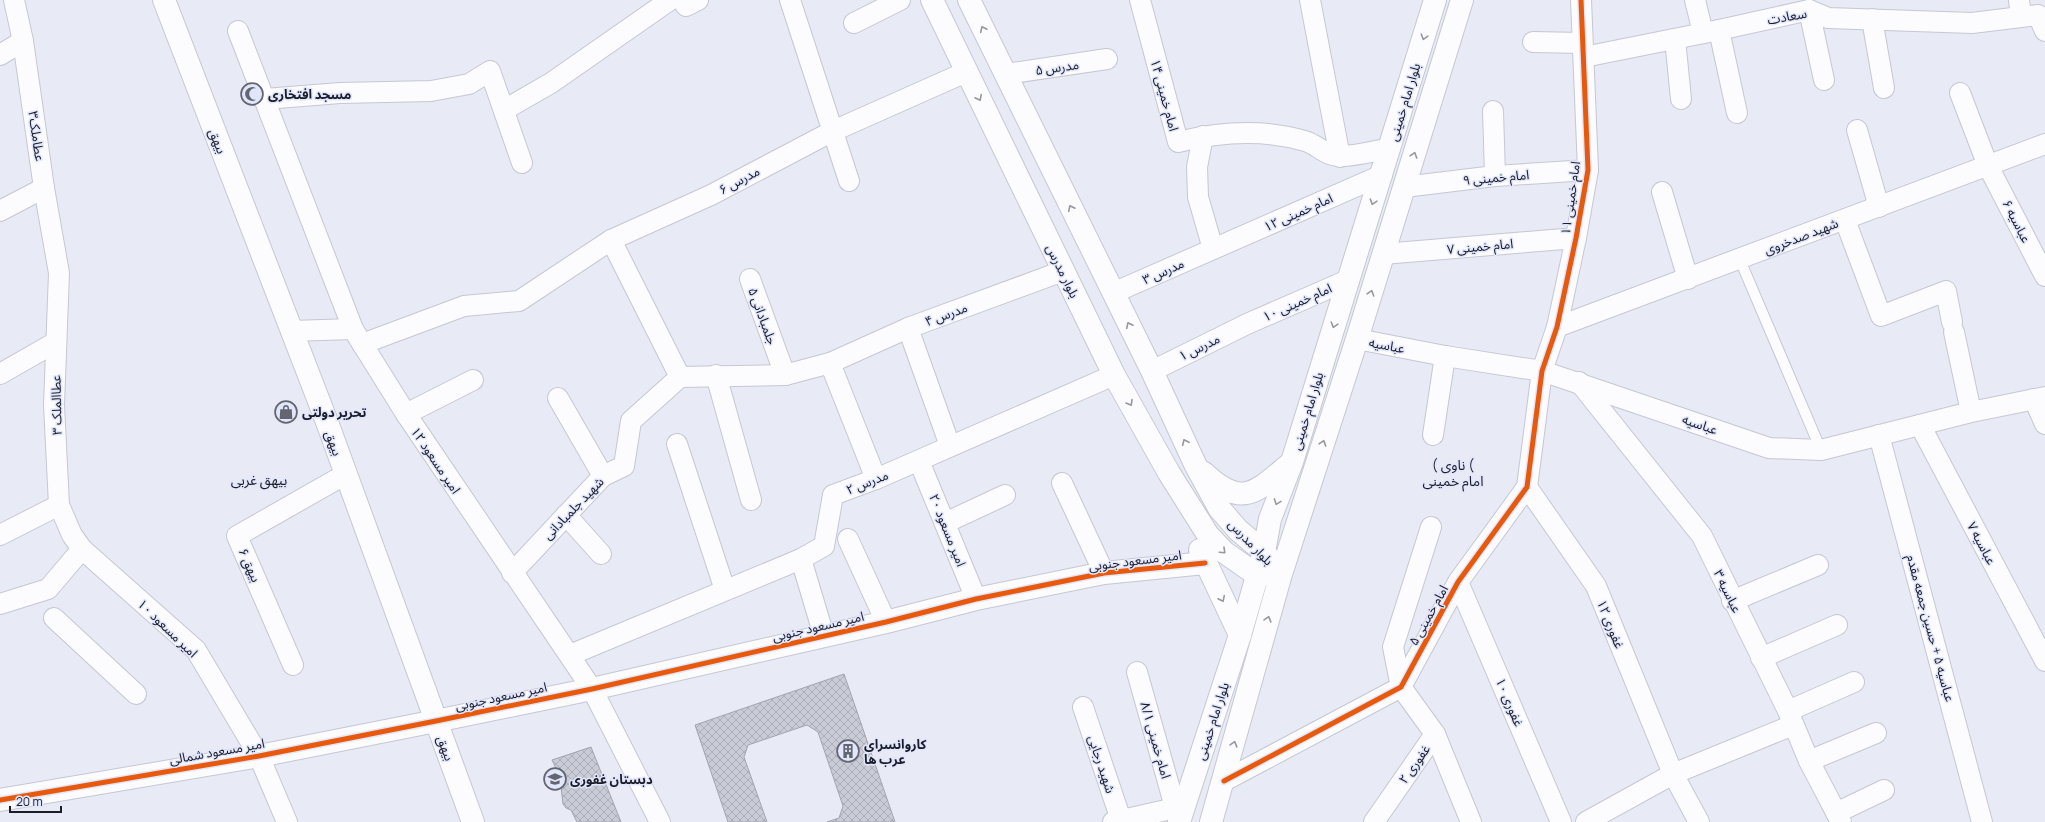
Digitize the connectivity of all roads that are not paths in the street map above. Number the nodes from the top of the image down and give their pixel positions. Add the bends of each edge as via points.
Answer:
1 (14, 0) edge
2 (164, 0) edge
3 (670, 0) edge
4 (682, 0) edge
5 (698, 0) edge
6 (790, 0) edge
7 (900, 0) edge
8 (932, 0) edge
9 (969, 0) edge
10 (1140, 0) edge
11 (1310, 0) edge
12 (1435, 0) edge
13 (1462, 0) edge
14 (1581, 0) edge
15 (1695, 0) edge
16 (2020, 9) edge
17 (1809, 10) junction
18 (1872, 20) junction
19 (854, 23) dead end
20 (238, 31) dead end
21 (2045, 31) edge
22 (1711, 32) junction
23 (1675, 39) junction
24 (23, 41) junction
25 (1533, 42) dead end
26 (1583, 50) junction
27 (0, 55) edge
28 (1107, 60) dead end
29 (1001, 65) junction
30 (966, 72) junction
31 (1824, 80) dead end
32 (1884, 88) dead end
33 (1960, 93) dead end
34 (1681, 99) dead end
35 (266, 100) junction
36 (504, 110) junction
37 (1493, 111) dead end
38 (1737, 113) dead end
39 (1857, 130) dead end
40 (831, 132) junction
41 (1203, 136) junction
42 (2045, 144) edge
43 (1390, 148) junction
44 (1340, 157) junction
45 (522, 163) dead end
46 (1988, 166) junction
47 (1588, 170) junction
48 (1382, 176) junction
49 (1495, 176) junction
50 (848, 181) dead end
51 (1404, 186) junction
52 (44, 188) junction
53 (1662, 192) dead end
54 (1879, 207) junction
55 (0, 211) edge
56 (1844, 220) junction
57 (1576, 238) junction
58 (611, 240) junction
59 (1214, 249) junction
60 (1383, 254) junction
61 (1740, 260) junction
62 (1063, 271) junction
63 (59, 272) joint
64 (2045, 276) edge
65 (750, 279) dead end
66 (1688, 279) junction
67 (1348, 280) junction
68 (1113, 293) junction
69 (1247, 324) joint
70 (1556, 327) junction
71 (908, 328) junction
72 (291, 331) junction
73 (358, 337) junction
74 (1357, 339) junction
75 (56, 342) junction
76 (1445, 356) junction
77 (830, 363) junction
78 (1152, 371) junction
79 (1542, 371) junction
80 (0, 374) edge
81 (716, 375) junction
82 (785, 375) junction
83 (1114, 375) junction
84 (680, 377) junction
85 (473, 380) dead end
86 (1579, 382) junction
87 (558, 398) dead end
88 (2040, 398) edge
89 (1971, 412) junction
90 (406, 414) junction
91 (2045, 424) edge
92 (1920, 425) junction
93 (1879, 434) junction
94 (1433, 435) dead end
95 (677, 444) dead end
96 (950, 446) junction
97 (1821, 450) junction
98 (919, 460) junction
99 (1292, 462) junction
100 (1195, 464) junction
101 (1314, 470) junction
102 (1169, 473) junction
103 (346, 474) junction
104 (603, 476) junction
105 (876, 479) junction
106 (1062, 483) dead end
107 (1526, 487) junction
108 (1005, 495) dead end
109 (751, 500) dead end
110 (59, 505) junction
111 (566, 515) junction
112 (945, 522) junction
113 (1431, 527) dead end
114 (0, 535) edge
115 (848, 539) dead end
116 (77, 542) junction
117 (1264, 552) junction
118 (601, 554) dead end
119 (801, 559) junction
120 (1205, 563) junction
121 (1818, 565) dead end
122 (512, 573) junction
123 (1104, 573) junction
124 (1257, 574) junction
125 (1281, 574) junction
126 (1458, 582) junction
127 (725, 590) junction
128 (976, 599) junction
129 (1732, 600) junction
130 (0, 604) edge
131 (54, 618) dead end
132 (886, 622) junction
133 (1837, 625) dead end
134 (1240, 635) junction
135 (824, 636) junction
136 (570, 655) junction
137 (1761, 658) junction
138 (2045, 661) edge
139 (293, 665) dead end
140 (1137, 672) dead end
141 (1854, 682) dead end
142 (1401, 687) junction
143 (592, 689) junction
144 (136, 694) dead end
145 (1083, 707) dead end
146 (1790, 718) junction
147 (436, 721) junction
148 (1876, 733) dead end
149 (1435, 734) junction
150 (259, 756) junction
151 (1809, 761) junction
152 (1673, 774) junction
153 (1224, 781) junction
154 (1884, 790) dead end
155 (0, 800) edge
156 (1179, 812) edge
157 (1838, 817) edge
158 (1117, 821) edge
159 (287, 822) edge
160 (474, 822) edge
161 (660, 822) edge
162 (1210, 822) edge
163 (1374, 822) edge
164 (1471, 822) edge
165 (1561, 822) edge
166 (1586, 822) edge
167 (1699, 822) edge
168 (1982, 822) edge

1 - 24 street, عطاملک۳
2 - 72 main road, بیهق
3 - 36 street via 551,83
4 - 5 street via 686,6
6 - 40 street
7 - 19 street
8 - 30 main road, بلوار مدرس
29 -> 9 main road, بلوار مدرس
10 - 41 street, امام خمینی ۱۴ via 1178,142
11 - 44 street
12 -> 43 main road, بلوار امام خمینی
51 -> 13 main road, بلوار امام خمینی
14 - 26 street, امام خمینی ۱۱
15 - 22 street
16 - 18 street, سعادت via 1972,23
16 - 21 street, سعادت via 2038,15
17 - 18 street, سعادت via 1828,18
17 - 22 street, سعادت
17 - 31 street
18 - 32 street
20 - 35 street, امیر مسعود ۱۲
22 - 23 street, سعادت
22 - 38 street
23 - 26 street, سعادت
23 - 34 street
24 - 27 street
24 - 52 street, عطاملک۳
25 - 26 street, سعادت
26 - 47 street, امام خمینی ۱۱
28 - 29 street, مدرس ۵
29 - 30 main road
68 -> 29 main road, بلوار مدرس
30 - 40 street, مدرس ۶
30 -> 62 main road, بلوار مدرس
33 - 46 street, عباسیه ۶
35 - 36 street via 340,93 431,91 469,84 490,71
35 - 73 street, امیر مسعود ۱۲
36 - 45 street
37 - 49 street
39 - 54 street
40 - 50 street
40 - 58 street, مدرس ۶ via 711,195
41 - 44 street, امام خمینی ۱۴ via 1226,133 1278,135 1307,142 1327,154
41 - 59 street via 1197,167 1198,197
42 - 46 street, شهید صدخروی
43 - 44 street, امام خمینی ۱۴
43 - 48 main road, بلوار امام خمینی
46 - 54 street, شهید صدخروی
46 - 64 street, عباسیه ۶
47 - 49 street, امام خمینی ۹
47 - 57 street, امام خمینی ۱۱
48 - 59 street, امام خمینی ۱۲
48 -> 67 main road, بلوار امام خمینی
49 - 51 street, امام خمینی ۹
51 - 60 main road, بلوار امام خمینی
52 - 55 street
52 - 63 street, عطاملک۳
53 - 66 street
54 - 56 street, شهید صدخروی
56 - 61 street, شهید صدخروی
56 - 89 street via 1881,316 1946,291
57 - 60 street, امام خمینی ۷
57 - 70 street, امام خمینی ۱۱
58 - 73 street, مدرس ۶ via 519,300 464,306
58 - 84 street
59 - 68 street, مدرس ۳
74 -> 60 main road, بلوار امام خمینی
61 - 66 street, شهید صدخروی
61 - 97 lane
62 - 71 street, مدرس ۴
62 - 83 main road, بلوار مدرس
63 - 75 street, عطاالملک ۳
65 - 82 street, جلمبادانی ۵
66 - 70 street, شهید صدخروی
67 - 69 street, امام خمینی ۱۰
67 -> 99 main road, بلوار امام خمینی
78 -> 68 main road, بلوار مدرس
69 - 78 street, مدرس ۱
70 - 79 street, امام خمینی ۱۱
71 - 77 street, مدرس ۴
71 - 96 street
72 - 73 street
72 - 103 main road, بیهق
73 - 90 street, امیر مسعود ۱۲
74 - 76 street, عباسیه
101 -> 74 main road, بلوار امام خمینی
75 - 80 street
75 - 110 street, عطاالملک ۳ via 54,405
76 - 79 street, عباسیه
76 - 94 street
77 - 82 street
77 - 105 street
100 -> 78 main road, بلوار مدرس
79 - 86 street, عباسیه
79 - 107 street, امام خمینی ۵
81 - 82 street
81 - 84 street
81 - 109 street
83 - 96 street, مدرس ۲
83 -> 102 main road, بلوار مدرس
84 - 104 street, شهید جلمبادانی via 631,421 624,466
85 - 90 street
86 - 97 street, عباسیه via 1769,448
86 - 129 street, عباسیه ۳ via 1702,536
87 - 104 street
88 - 89 street, عباسیه
88 - 91 street
89 - 92 street, عباسیه
90 - 122 street, امیر مسعود ۱۲
92 - 93 street, عباسیه
92 - 138 street, عباسیه ۷
93 - 97 street, عباسیه
93 - 168 street, عباسیه ۵ + حسین جمعه مقدم
95 - 127 street
96 - 98 street, مدرس ۲
98 - 105 street, مدرس ۲
98 - 112 street, امیر مسعود ۲۰
99 - 100 main road via 1261,488 1243,495 1227,491 1217,485
99 - 101 main road
99 -> 117 main road, بلوار امام خمینی via 1270,519
100 - 117 main road, بلوار مدرس via 1219,508 1238,530
101 - 125 main road, بلوار امام خمینی
102 - 120 main road
102 -> 124 main road, بلوار مدرس via 1208,535 1224,552
103 - 139 street, بیهق ۶ via 237,536
103 - 147 main road, بیهق
104 - 111 street, شهید جلمبادانی
105 - 119 street, مدرس ۲ via 834,495 824,546
106 - 123 street
107 - 126 street, امام خمینی ۵
107 - 152 street, غفوری ۱۲ via 1596,586
108 - 112 street
110 - 114 street
110 - 116 street, عطاالملک ۳
111 - 118 street
111 - 122 street, شهید جلمبادانی
112 - 128 street, امیر مسعود ۲۰
113 - 142 street via 1393,647
115 - 132 street
116 - 130 street via 48,588
116 - 150 street, امیر مسعود ۱۰ via 196,650
117 - 124 main road, بلوار امام خمینی
117 - 125 main road, بلوار مدرس
119 - 127 street, مدرس ۲
119 - 135 street
120 - 123 main road, امیر مسعود جنوبی
120 -> 134 main road
121 - 129 street
122 - 136 street, امیر مسعود ۱۲
123 - 128 main road, امیر مسعود جنوبی
124 - 125 main road, بلوار مدرس
124 - 134 main road, بلوار امام خمینی
153 -> 125 main road, بلوار امام خمینی
126 - 142 street, امام خمینی ۵
126 - 165 street, غفوری ۱۰
127 - 136 street, مدرس ۲
128 - 132 main road, امیر مسعود جنوبی
129 - 137 street, عباسیه ۳
131 - 144 street
132 - 135 main road, امیر مسعود جنوبی
133 - 137 street
134 - 156 main road, بلوار امام خمینی
135 - 143 main road, امیر مسعود جنوبی
136 - 143 street, امیر مسعود ۱۲
137 - 146 street, عباسیه ۳
140 - 156 street, امام خمینی ۸/۱
141 - 146 street
142 - 149 street, غفوری ۲
142 - 153 street
143 - 147 main road, امیر مسعود جنوبی
143 - 161 street, امیر مسعود ۱۲
145 - 158 street, شهید رجایی
146 - 151 street, عباسیه ۳
146 - 152 street
147 - 150 main road, امیر مسعود شمالی
147 - 160 main road, بیهق
148 - 151 street
149 - 163 street, غفوری ۲
149 - 164 street
150 - 155 main road, امیر مسعود شمالی
150 - 159 street, امیر مسعود ۱۰
151 - 157 street, عباسیه ۳
152 - 166 street
152 - 167 street, غفوری ۱۲
153 - 162 main road, بلوار امام خمینی
154 - 157 street
156 - 158 street

